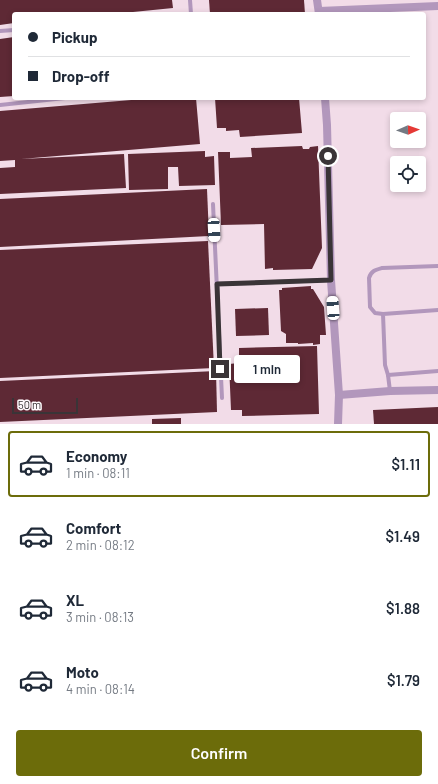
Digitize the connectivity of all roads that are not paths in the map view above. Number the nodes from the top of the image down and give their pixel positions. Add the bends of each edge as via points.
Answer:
1 (190, 0) edge
2 (317, 0) edge
3 (438, 6) edge
4 (191, 12) edge
5 (319, 12) edge
6 (336, 12) edge
7 (12, 30) edge
8 (0, 31) edge
9 (46, 100) edge
10 (325, 100) edge
11 (0, 105) edge
12 (213, 204) dead end
13 (438, 266) edge
14 (331, 280) junction
15 (217, 284) junction
16 (438, 310) edge
17 (383, 314) junction
18 (438, 372) edge
19 (388, 375) junction
20 (438, 390) edge
21 (390, 391) junction
22 (339, 395) junction
23 (222, 398) dead end
24 (338, 424) edge

1 - 4 lane
2 - 5 street
3 - 6 street
7 - 8 lane
9 - 11 lane
10 - 14 street
12 - 15 lane
13 - 17 lane via 374,270 369,278 370,307 375,313
14 - 15 lane
14 - 22 street
15 - 23 lane
16 - 17 lane
17 - 19 lane via 385,365
18 - 19 lane
19 - 21 lane
20 - 21 street
21 - 22 street
22 - 24 street

